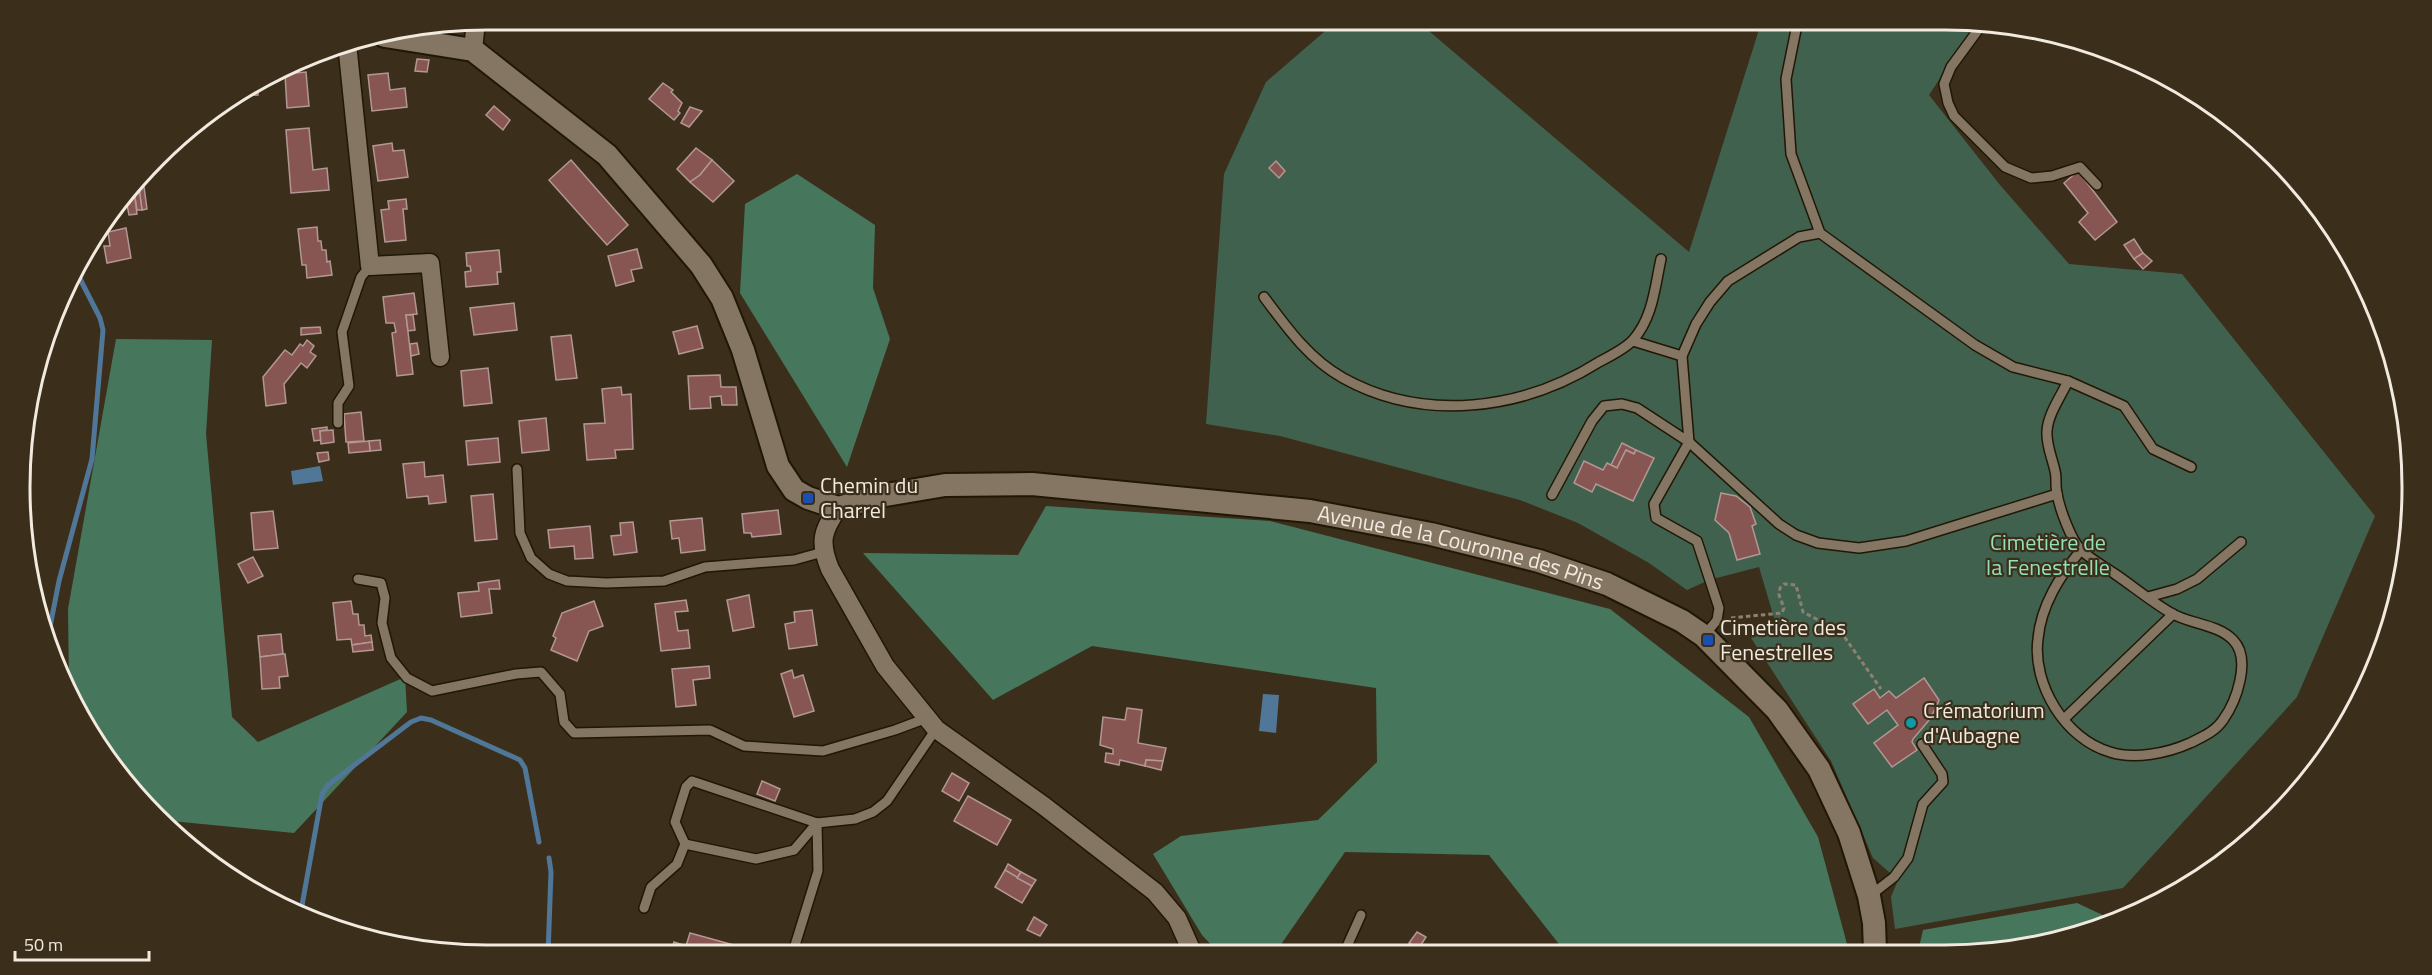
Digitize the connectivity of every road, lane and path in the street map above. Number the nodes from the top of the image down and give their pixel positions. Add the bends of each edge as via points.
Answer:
1 (475, 30) edge
2 (1796, 30) edge
3 (1977, 31) edge
4 (401, 39) edge
5 (472, 50) junction
6 (348, 52) edge
7 (2097, 185) dead end
8 (1820, 232) junction
9 (1661, 258) dead end
10 (370, 266) junction
11 (1264, 297) dead end
12 (1633, 341) junction
13 (1682, 356) junction
14 (440, 357) dead end
15 (2068, 381) junction
16 (338, 423) dead end
17 (1689, 442) junction
18 (2191, 467) dead end
19 (517, 469) dead end
20 (2057, 494) junction
21 (1551, 495) dead end
22 (838, 508) junction
23 (2241, 542) dead end
24 (2080, 550) junction
25 (823, 552) junction
26 (358, 579) dead end
27 (2148, 597) junction
28 (2173, 614) junction
29 (1711, 628) junction
30 (1881, 689) dead end
31 (2064, 719) junction
32 (932, 723) junction
33 (1922, 744) dead end
34 (817, 824) junction
35 (685, 844) junction
36 (1869, 896) junction
37 (644, 908) dead end
38 (1361, 915) dead end
39 (795, 945) edge
40 (1189, 945) edge
41 (1348, 945) edge
42 (1875, 945) edge

1 - 5 street
2 - 8 lane via 1786,79 1791,154
3 - 7 lane via 1951,67 1944,84 1954,116 2005,167 2031,177 2052,176 2080,167
4 - 5 street
5 - 22 street via 607,155 701,265 722,298 743,350 778,466 794,490
6 - 10 street
8 - 13 lane via 1799,237 1728,281 1696,324
8 - 15 lane via 1975,345 2013,367
9 - 12 lane via 1646,319
10 - 14 street via 430,263
10 - 16 lane via 362,277 342,332 349,386 338,403
11 - 12 lane via 1306,350 1342,378 1381,394 1446,407 1528,396 1573,378
12 - 13 lane
13 - 17 lane
15 - 18 lane via 2124,406 2153,449
15 - 20 lane via 2047,430
17 - 20 lane via 1779,524 1796,535 1838,546 1859,548 1906,541
17 - 21 lane via 1637,408 1622,404 1604,406
17 - 29 lane via 1654,504 1656,518 1697,541 1719,608
19 - 25 lane via 520,533 531,558 549,574 567,581 664,581 705,567 794,560
20 - 24 lane
22 - 25 street via 823,533
22 - 29 street, Avenue de la Couronne des Pins via 945,485 1032,484 1310,511 1431,534 1539,561 1607,584 1682,621
23 - 27 lane via 2197,579
24 - 27 lane
24 - 31 lane via 2054,590 2038,638 2039,676
25 - 32 street via 885,666
26 - 32 lane via 381,583 385,598 382,623 391,658 407,678 432,691 541,672 560,694 564,722 574,733 710,730 744,746 823,751
27 - 28 lane
28 - 31 lane
28 - 31 lane via 2234,640 2240,654 2239,688 2223,721 2211,733 2178,748 2127,755 2091,744
29 - 30 path via 1782,613 1779,588 1784,584 1796,585 1803,612 1841,632
29 - 36 street, Avenue de la Couronne des Pins via 1778,710 1819,769 1849,833
32 - 34 lane via 887,801 873,813 855,819
32 - 40 street via 1155,892 1177,918
33 - 36 lane via 1943,782 1923,804 1908,858 1894,877
34 - 35 lane via 794,850 756,859
34 - 35 lane via 692,782 686,787 675,822
34 - 39 lane via 818,871
35 - 37 lane via 677,864 651,887
36 - 42 street, Avenue de la Couronne des Pins
38 - 41 lane

